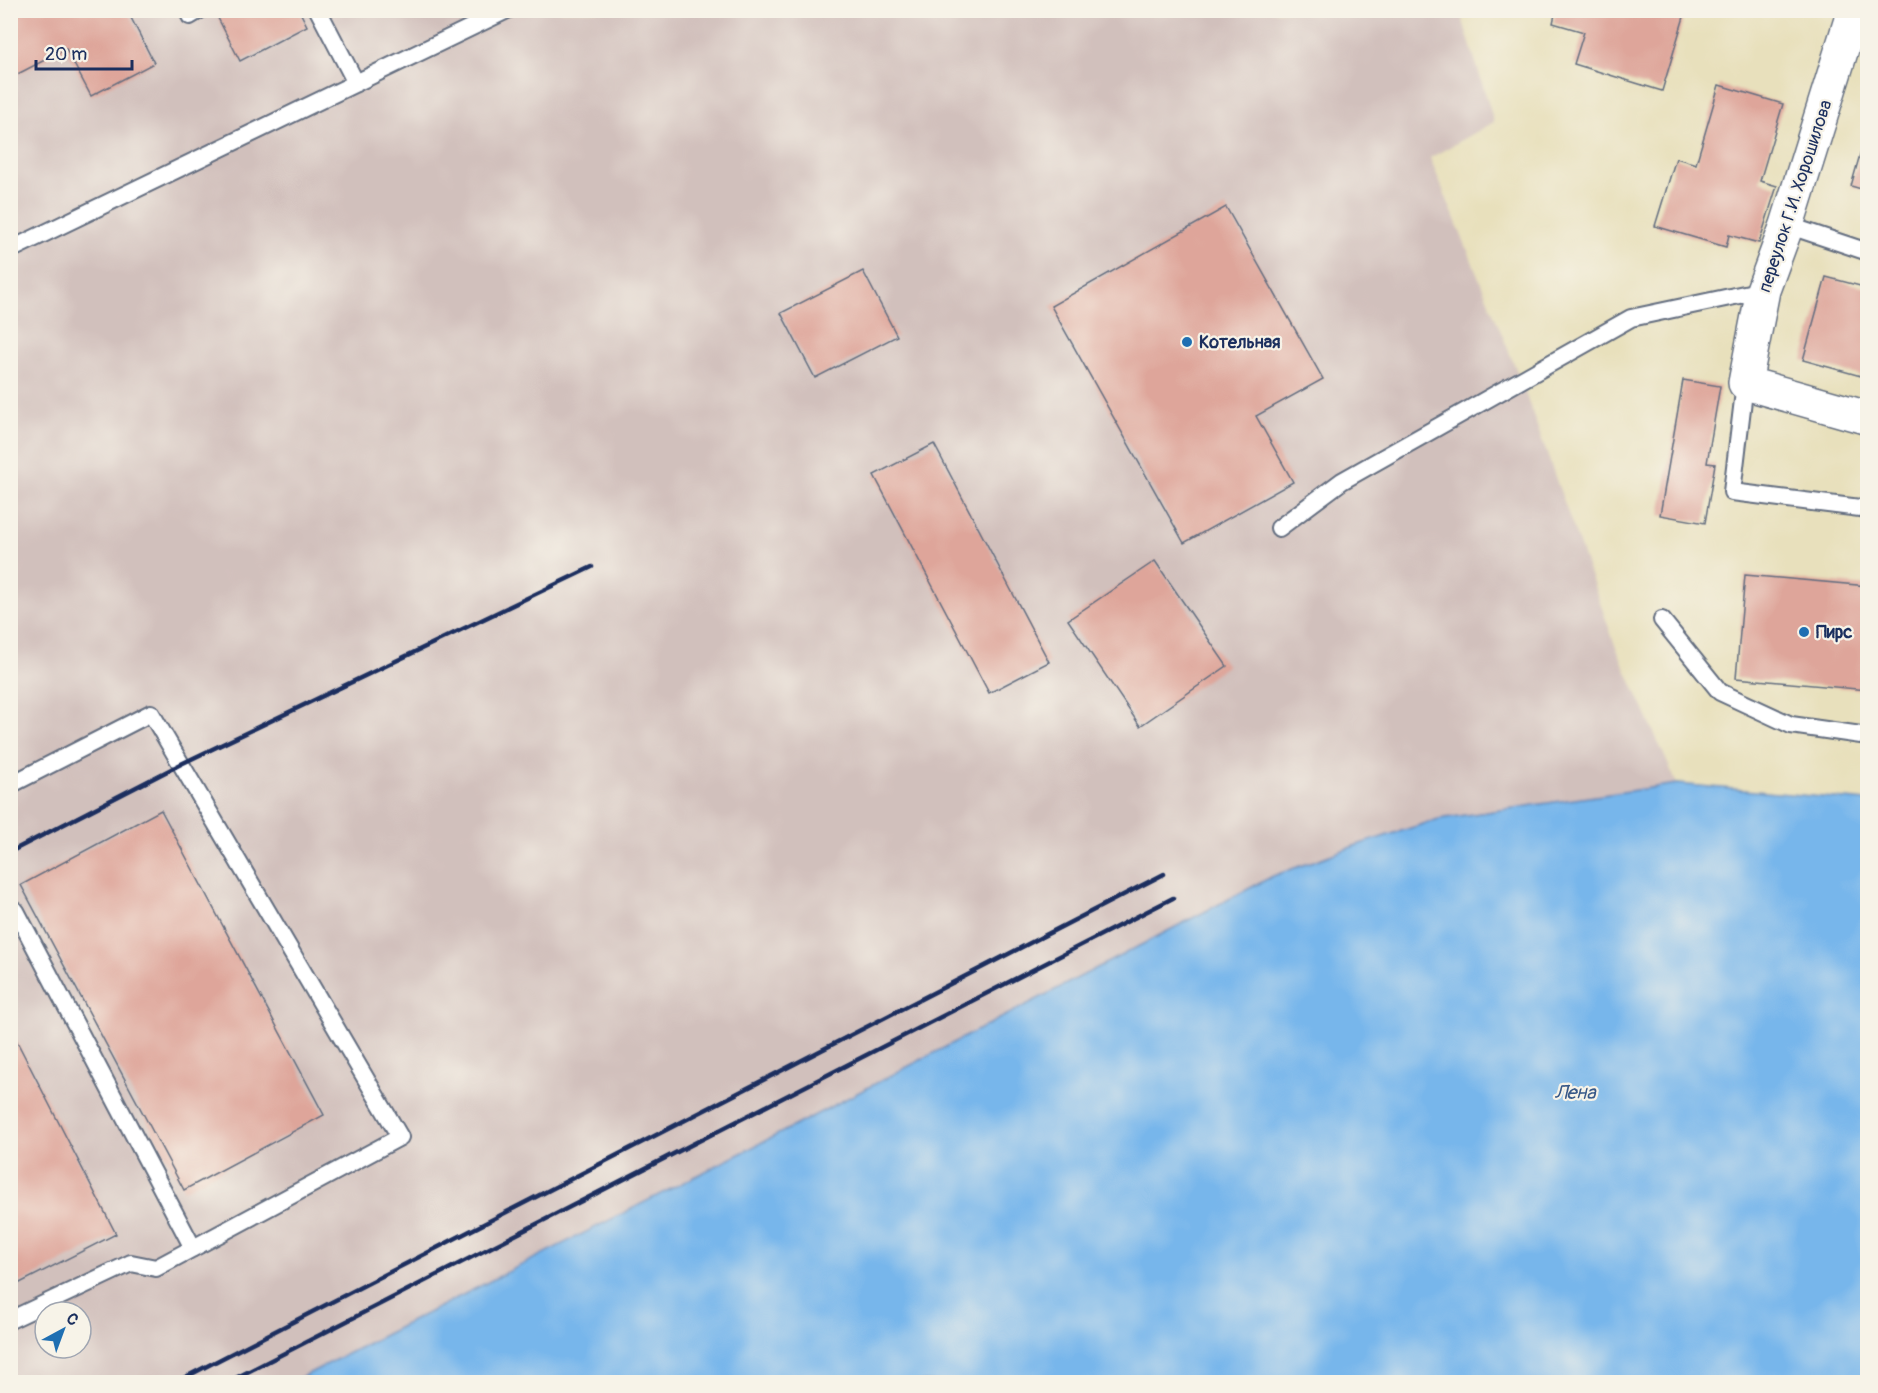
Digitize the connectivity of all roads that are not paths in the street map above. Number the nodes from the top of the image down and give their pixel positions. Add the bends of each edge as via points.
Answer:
1 (188, 10) edge
2 (200, 10) edge
3 (318, 10) edge
4 (507, 10) edge
5 (1854, 10) edge
6 (356, 83) junction
7 (1787, 225) junction
8 (10, 250) edge
9 (1868, 252) edge
10 (1763, 290) junction
11 (1745, 383) junction
12 (1868, 418) edge
13 (1868, 509) edge
14 (1279, 528) dead end
15 (1662, 620) dead end
16 (1868, 736) edge
17 (10, 784) edge
18 (16, 912) dead end
19 (193, 1248) junction
20 (10, 1320) edge

1 - 2 lane via 190,16
3 - 6 lane
4 - 6 lane
5 - 7 street, переулок Г.И. Хорошилова
6 - 8 lane
7 - 9 lane
7 - 10 street, переулок Г.И. Хорошилова
10 - 11 street, переулок Г.И. Хорошилова
10 - 14 lane via 1631,318 1342,481
11 - 12 street
11 - 13 lane via 1732,492
15 - 16 lane via 1720,692 1791,725
17 - 19 lane via 151,713 400,1137
18 - 19 lane
19 - 20 lane via 156,1268 131,1263

